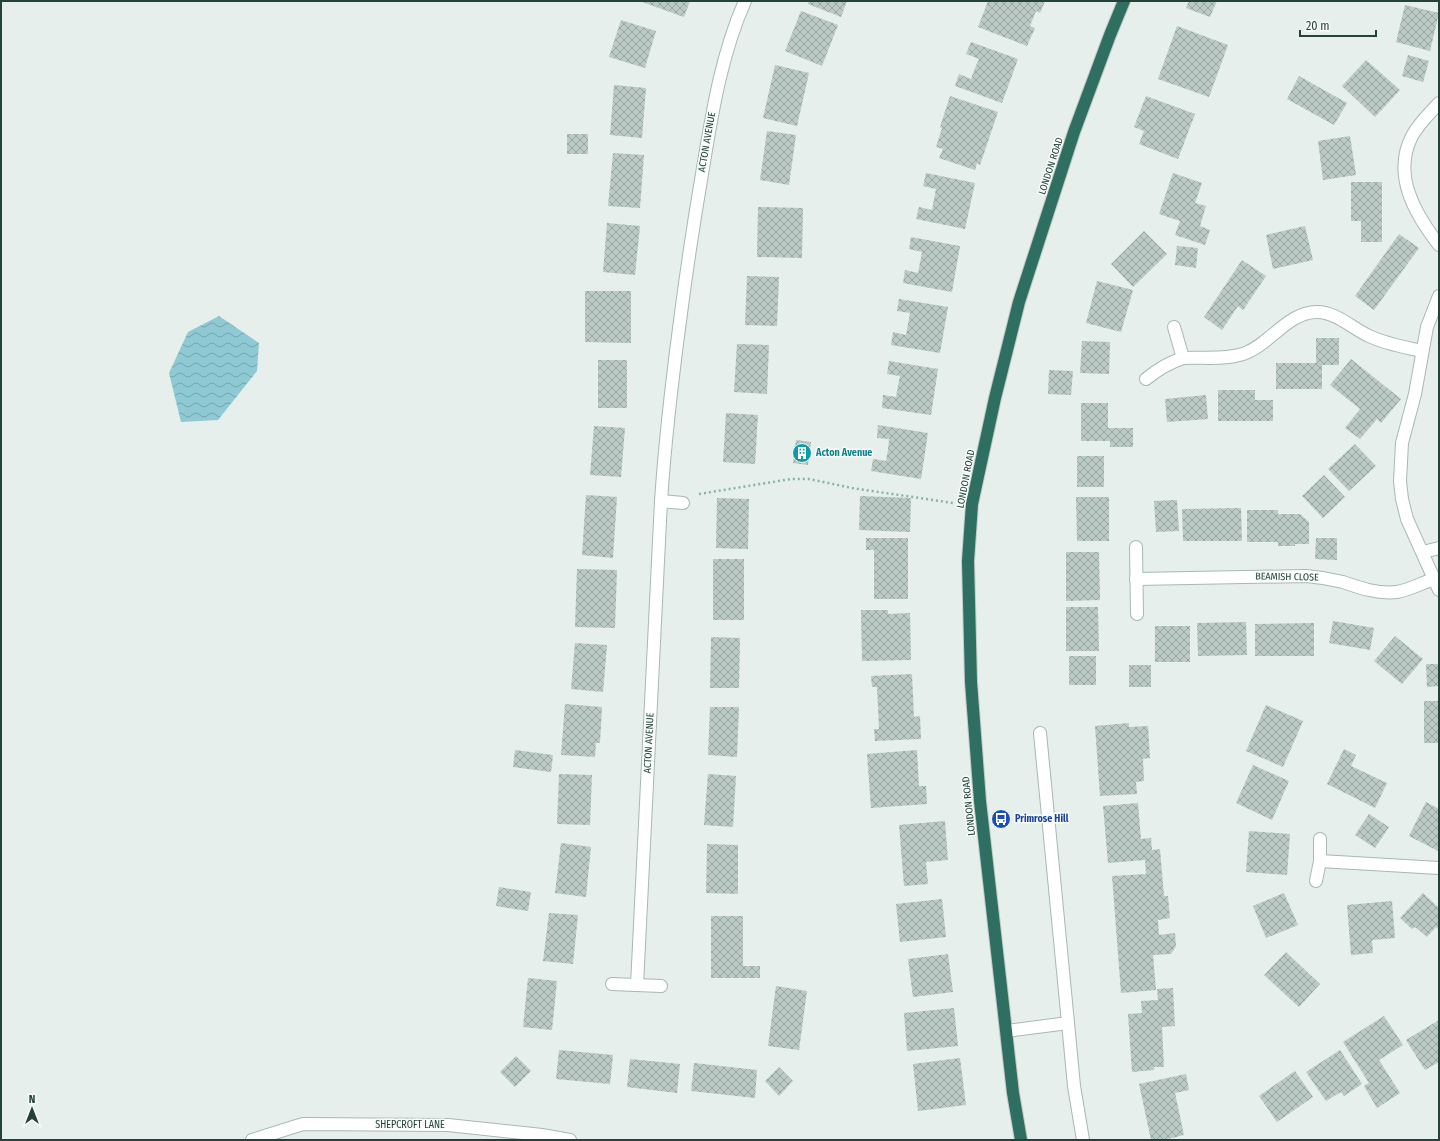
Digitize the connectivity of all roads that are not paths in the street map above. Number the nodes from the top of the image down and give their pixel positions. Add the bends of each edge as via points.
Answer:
1 (745, 1) edge
2 (1124, 1) edge
3 (1439, 102) edge
4 (1439, 245) edge
5 (1439, 296) edge
6 (1174, 327) dead end
7 (1422, 351) junction
8 (1183, 358) junction
9 (1146, 379) dead end
10 (661, 502) junction
11 (683, 503) road end
12 (1136, 547) dead end
13 (1439, 548) edge
14 (1423, 552) junction
15 (1136, 579) junction
16 (1437, 584) edge
17 (1137, 614) dead end
18 (1040, 733) dead end
19 (1320, 840) dead end
20 (1320, 861) junction
21 (1439, 868) edge
22 (1316, 881) dead end
23 (612, 984) dead end
24 (637, 985) junction
25 (661, 986) dead end
26 (1068, 1023) junction
27 (1006, 1030) junction
28 (252, 1140) edge
29 (570, 1140) edge
30 (1021, 1140) edge
31 (1083, 1140) edge

1 - 10 street, ACTON AVENUE via 725,56 694,216 664,447
2 - 27 highway, LONDON ROAD via 1074,132 1019,302 972,504 968,561 971,682 980,801
3 - 4 street via 1412,136 1404,165 1410,198 1418,215
5 - 7 street, BEAMISH CLOSE via 1427,326
6 - 8 street
7 - 8 street via 1369,336 1341,320 1318,312 1297,317 1244,354 1215,358
7 - 14 street, BEAMISH CLOSE via 1415,394 1402,443 1400,481 1407,519
8 - 9 street via 1168,363
10 - 11 street
10 - 24 street, ACTON AVENUE
12 - 15 street
13 - 14 street
14 - 16 street, BEAMISH CLOSE
15 - 16 street, BEAMISH CLOSE via 1306,576 1378,592 1398,592
15 - 17 street
18 - 26 street
19 - 20 street
20 - 21 street
20 - 22 street
23 - 24 street
24 - 25 street
26 - 27 street
26 - 31 street via 1074,1086
27 - 30 highway, LONDON ROAD
28 - 29 street, SHEPCROFT LANE via 302,1124 318,1124 448,1125

